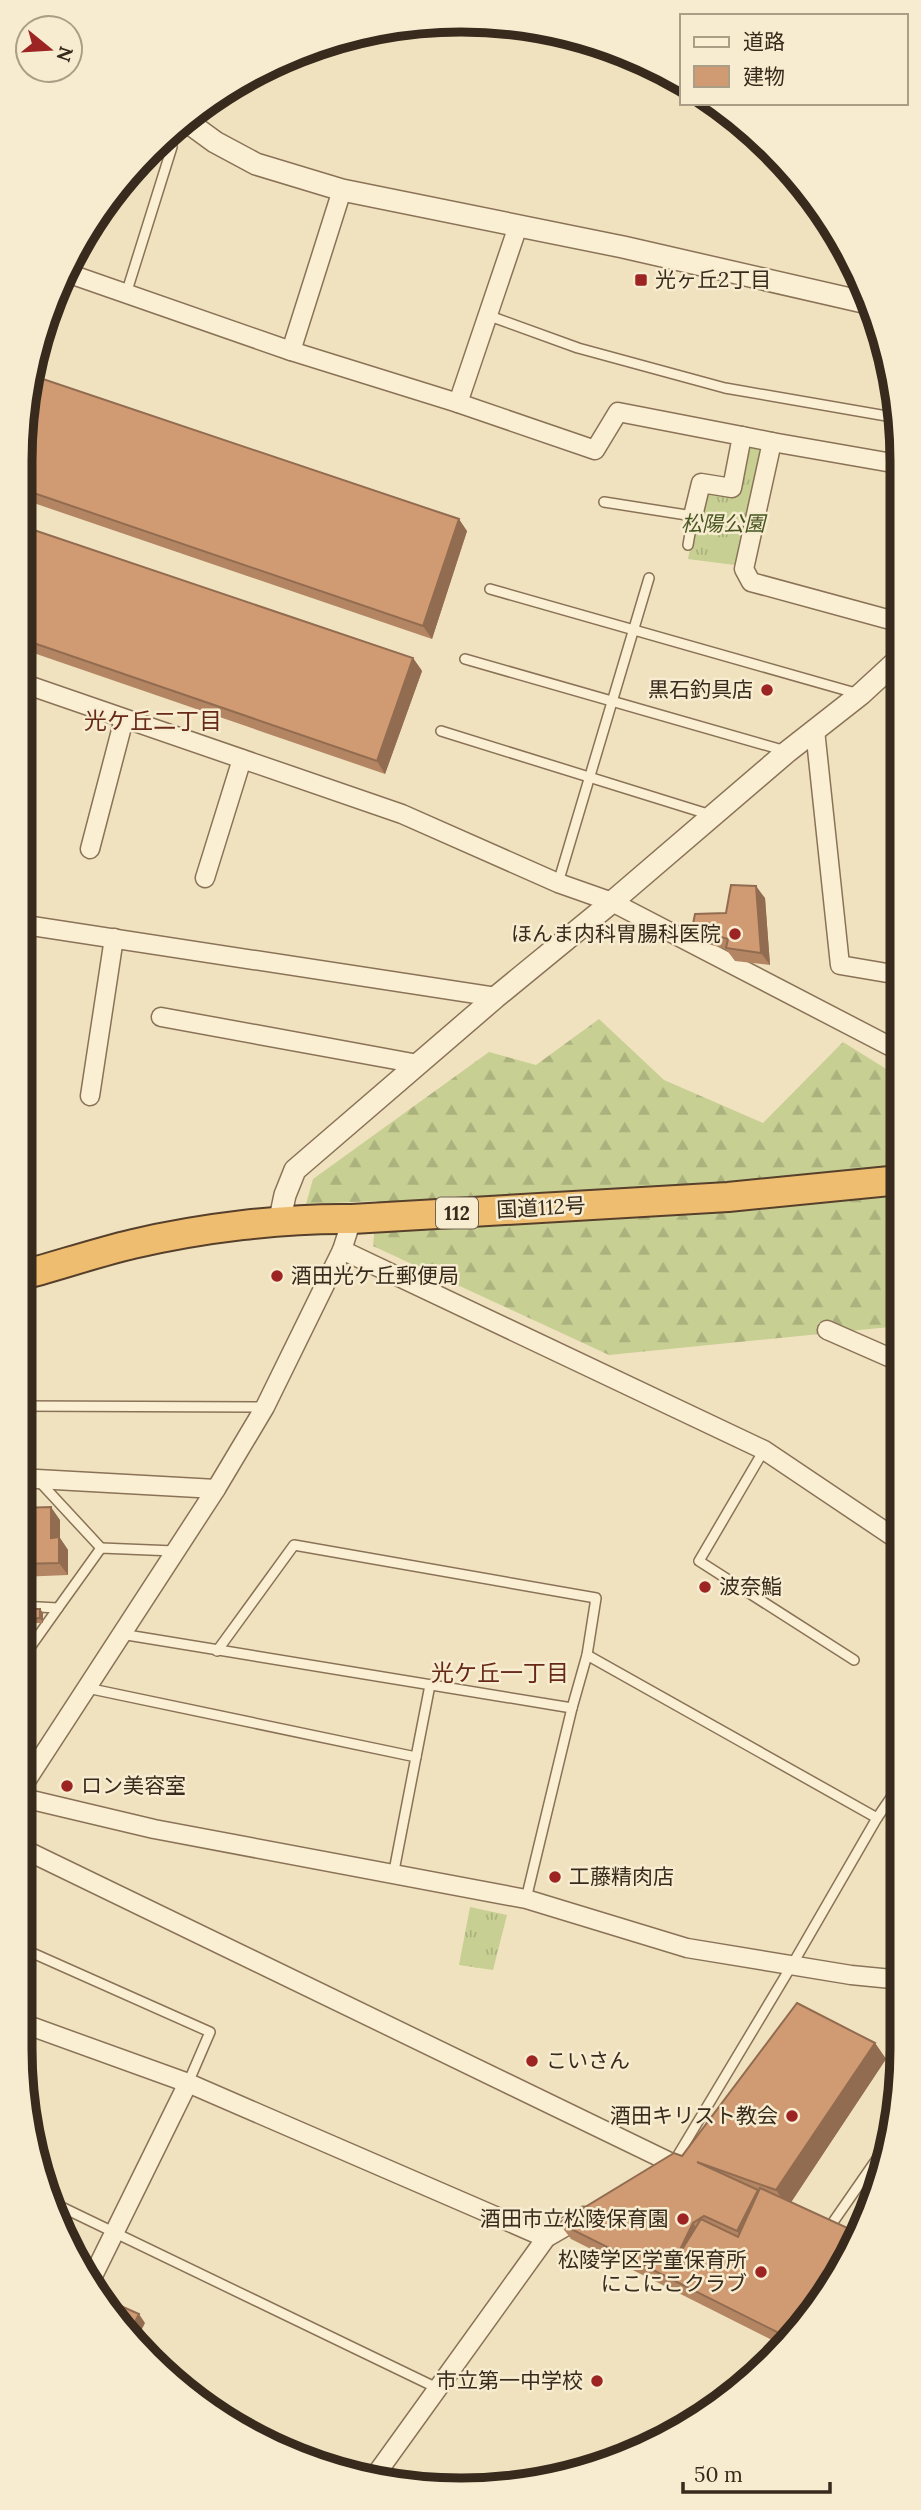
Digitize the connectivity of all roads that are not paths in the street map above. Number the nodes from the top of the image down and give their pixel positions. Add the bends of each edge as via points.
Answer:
1 (193, 126) edge
2 (169, 146) edge
3 (342, 190) junction
4 (518, 226) junction
5 (74, 275) edge
6 (126, 294) junction
7 (857, 297) edge
8 (487, 315) junction
9 (291, 351) junction
10 (458, 403) junction
11 (887, 416) edge
12 (742, 436) junction
13 (772, 442) junction
14 (890, 463) edge
15 (604, 502) dead end
16 (693, 516) junction
17 (688, 545) dead end
18 (649, 578) dead end
19 (490, 589) dead end
20 (890, 620) edge
21 (634, 630) junction
22 (465, 659) dead end
23 (890, 667) edge
24 (32, 690) edge
25 (861, 694) junction
26 (611, 701) junction
27 (124, 719) junction
28 (815, 730) junction
29 (441, 731) dead end
30 (788, 752) junction
31 (242, 759) junction
32 (591, 777) junction
33 (713, 816) junction
34 (90, 849) dead end
35 (205, 878) dead end
36 (558, 883) junction
37 (612, 902) junction
38 (32, 926) edge
39 (114, 939) junction
40 (890, 973) edge
41 (495, 997) junction
42 (161, 1017) dead end
43 (890, 1046) edge
44 (418, 1064) junction
45 (90, 1096) dead end
46 (890, 1181) edge
47 (352, 1219) junction
48 (279, 1223) junction
49 (342, 1250) junction
50 (32, 1272) edge
51 (827, 1330) dead end
52 (890, 1358) edge
53 (32, 1406) edge
54 (265, 1407) junction
55 (764, 1450) junction
56 (32, 1479) edge
57 (32, 1483) edge
58 (216, 1489) junction
59 (890, 1535) edge
60 (101, 1548) junction
61 (174, 1551) junction
62 (32, 1607) edge
63 (58, 1608) junction
64 (121, 1634) junction
65 (32, 1645) edge
66 (218, 1651) junction
67 (587, 1655) junction
68 (854, 1660) dead end
69 (430, 1685) junction
70 (86, 1688) junction
71 (572, 1709) junction
72 (416, 1757) junction
73 (32, 1774) edge
74 (32, 1798) edge
75 (890, 1799) edge
76 (877, 1818) junction
77 (32, 1853) edge
78 (393, 1876) junction
79 (526, 1899) junction
80 (32, 1953) edge
81 (792, 1965) junction
82 (890, 1979) edge
83 (32, 2027) edge
84 (188, 2083) junction
85 (875, 2162) edge
86 (672, 2165) junction
87 (694, 2173) edge
88 (649, 2178) edge
89 (61, 2207) edge
90 (593, 2210) edge
91 (808, 2217) edge
92 (829, 2228) junction
93 (114, 2233) junction
94 (846, 2236) edge
95 (546, 2238) junction
96 (95, 2273) edge
97 (437, 2389) junction
98 (379, 2470) edge

1 - 3 street via 256,164
2 - 6 lane via 173,147
3 - 4 street
3 - 9 street
4 - 7 street
4 - 8 street
5 - 6 street
6 - 9 street
8 - 10 street
8 - 11 lane via 578,348 725,388
9 - 10 street
10 - 12 street via 595,450 618,412
12 - 13 street
12 - 16 street via 732,488 701,483
13 - 14 street
13 - 20 street via 744,569 751,582
15 - 16 lane
16 - 17 lane
18 - 21 lane
19 - 21 lane
21 - 25 lane
21 - 26 lane
22 - 26 lane
23 - 25 street
24 - 27 street
25 - 28 street
26 - 30 lane
26 - 32 lane
27 - 31 street
27 - 34 street
28 - 30 street
28 - 40 street via 840,965
29 - 32 lane
30 - 33 street
31 - 35 street
31 - 36 street via 402,814
32 - 33 lane
32 - 36 lane
33 - 37 street
36 - 37 street
37 - 41 street
37 - 43 street
38 - 39 street
39 - 41 street
39 - 45 street
41 - 44 street
42 - 44 street
44 - 48 street via 295,1170
46 - 47 highway, 国道112号 / 112 via 728,1197
47 - 48 highway, 国道112号 / 112
47 - 49 street
48 - 50 highway, 国道112号 / 112 via 134,1244
49 - 54 street
49 - 55 street
51 - 52 street
53 - 54 lane
54 - 58 street
55 - 59 street
55 - 68 lane via 699,1561
56 - 58 street
57 - 60 lane
58 - 61 street
60 - 61 lane
60 - 63 lane
61 - 64 street
62 - 63 lane
63 - 65 lane
64 - 66 lane
64 - 70 street
66 - 67 lane via 294,1545 596,1598
66 - 69 lane
67 - 71 lane
67 - 76 lane
69 - 71 lane
69 - 72 lane
70 - 72 lane
70 - 73 street
71 - 79 lane
72 - 78 lane
74 - 78 street via 154,1829
75 - 76 lane
76 - 81 lane
77 - 86 street
78 - 79 street
79 - 81 street via 687,1948
80 - 84 lane via 210,2032
81 - 82 street
81 - 86 lane
83 - 84 street
84 - 93 street
84 - 95 street
85 - 92 lane
86 - 87 street
86 - 88 street
89 - 93 lane
90 - 95 street
91 - 92 street
92 - 94 street
93 - 96 street
93 - 97 lane
95 - 97 street
97 - 98 street

